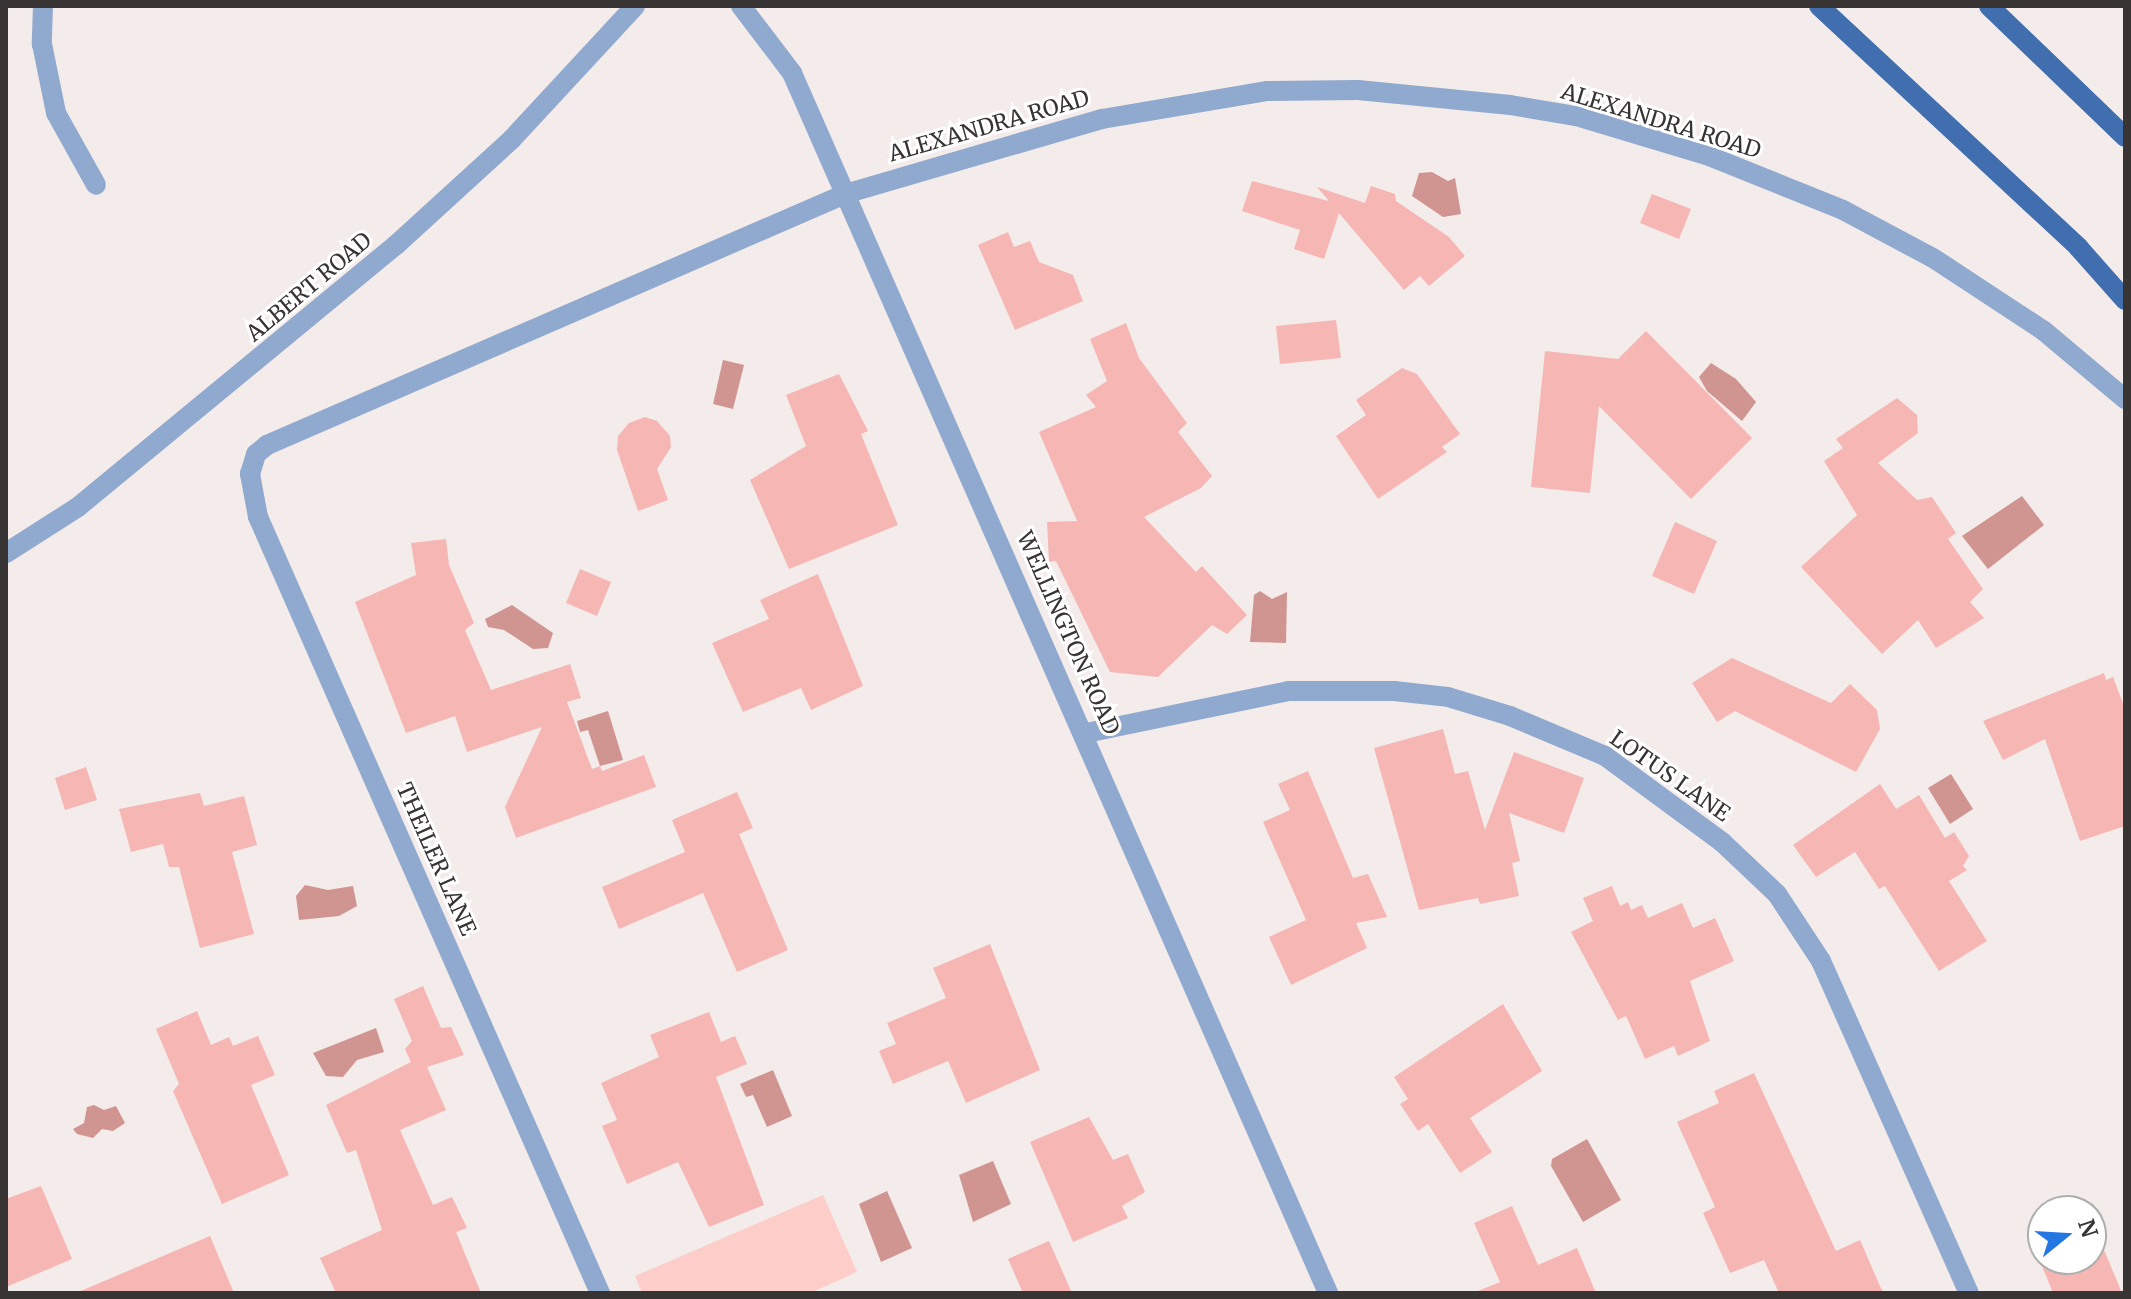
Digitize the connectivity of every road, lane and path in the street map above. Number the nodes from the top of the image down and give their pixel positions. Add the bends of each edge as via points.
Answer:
1 (43, 6) edge
2 (625, 6) edge
3 (635, 6) edge
4 (741, 6) edge
5 (1819, 6) edge
6 (1989, 6) edge
7 (614, 24) junction
8 (2125, 137) edge
9 (96, 185) dead end
10 (845, 194) junction
11 (2125, 300) edge
12 (2125, 399) edge
13 (6, 553) edge
14 (1086, 733) junction
15 (600, 1293) edge
16 (1328, 1293) edge
17 (1969, 1293) edge

1 - 9 street via 42,44 56,113
2 - 7 street, ALBERT ROAD
3 - 7 street, ALBERT ROAD
4 - 10 street, WELLINGTON ROAD via 792,73
5 - 11 main road via 2067,237
6 - 8 main road
7 - 13 street, ALBERT ROAD via 512,139 396,245 78,507
10 - 12 street, ALEXANDRA ROAD via 1102,119 1254,92 1358,90 1510,105 1576,116 1709,156 1843,210 1933,258 2044,331
10 - 14 street, WELLINGTON ROAD
10 - 15 street, THEILER LANE via 267,445 256,454 250,474 258,517
14 - 16 street, WELLINGTON ROAD
14 - 17 street, LOTUS LANE via 1288,691 1394,691 1460,701 1566,736 1605,756 1711,833 1777,894 1821,961

